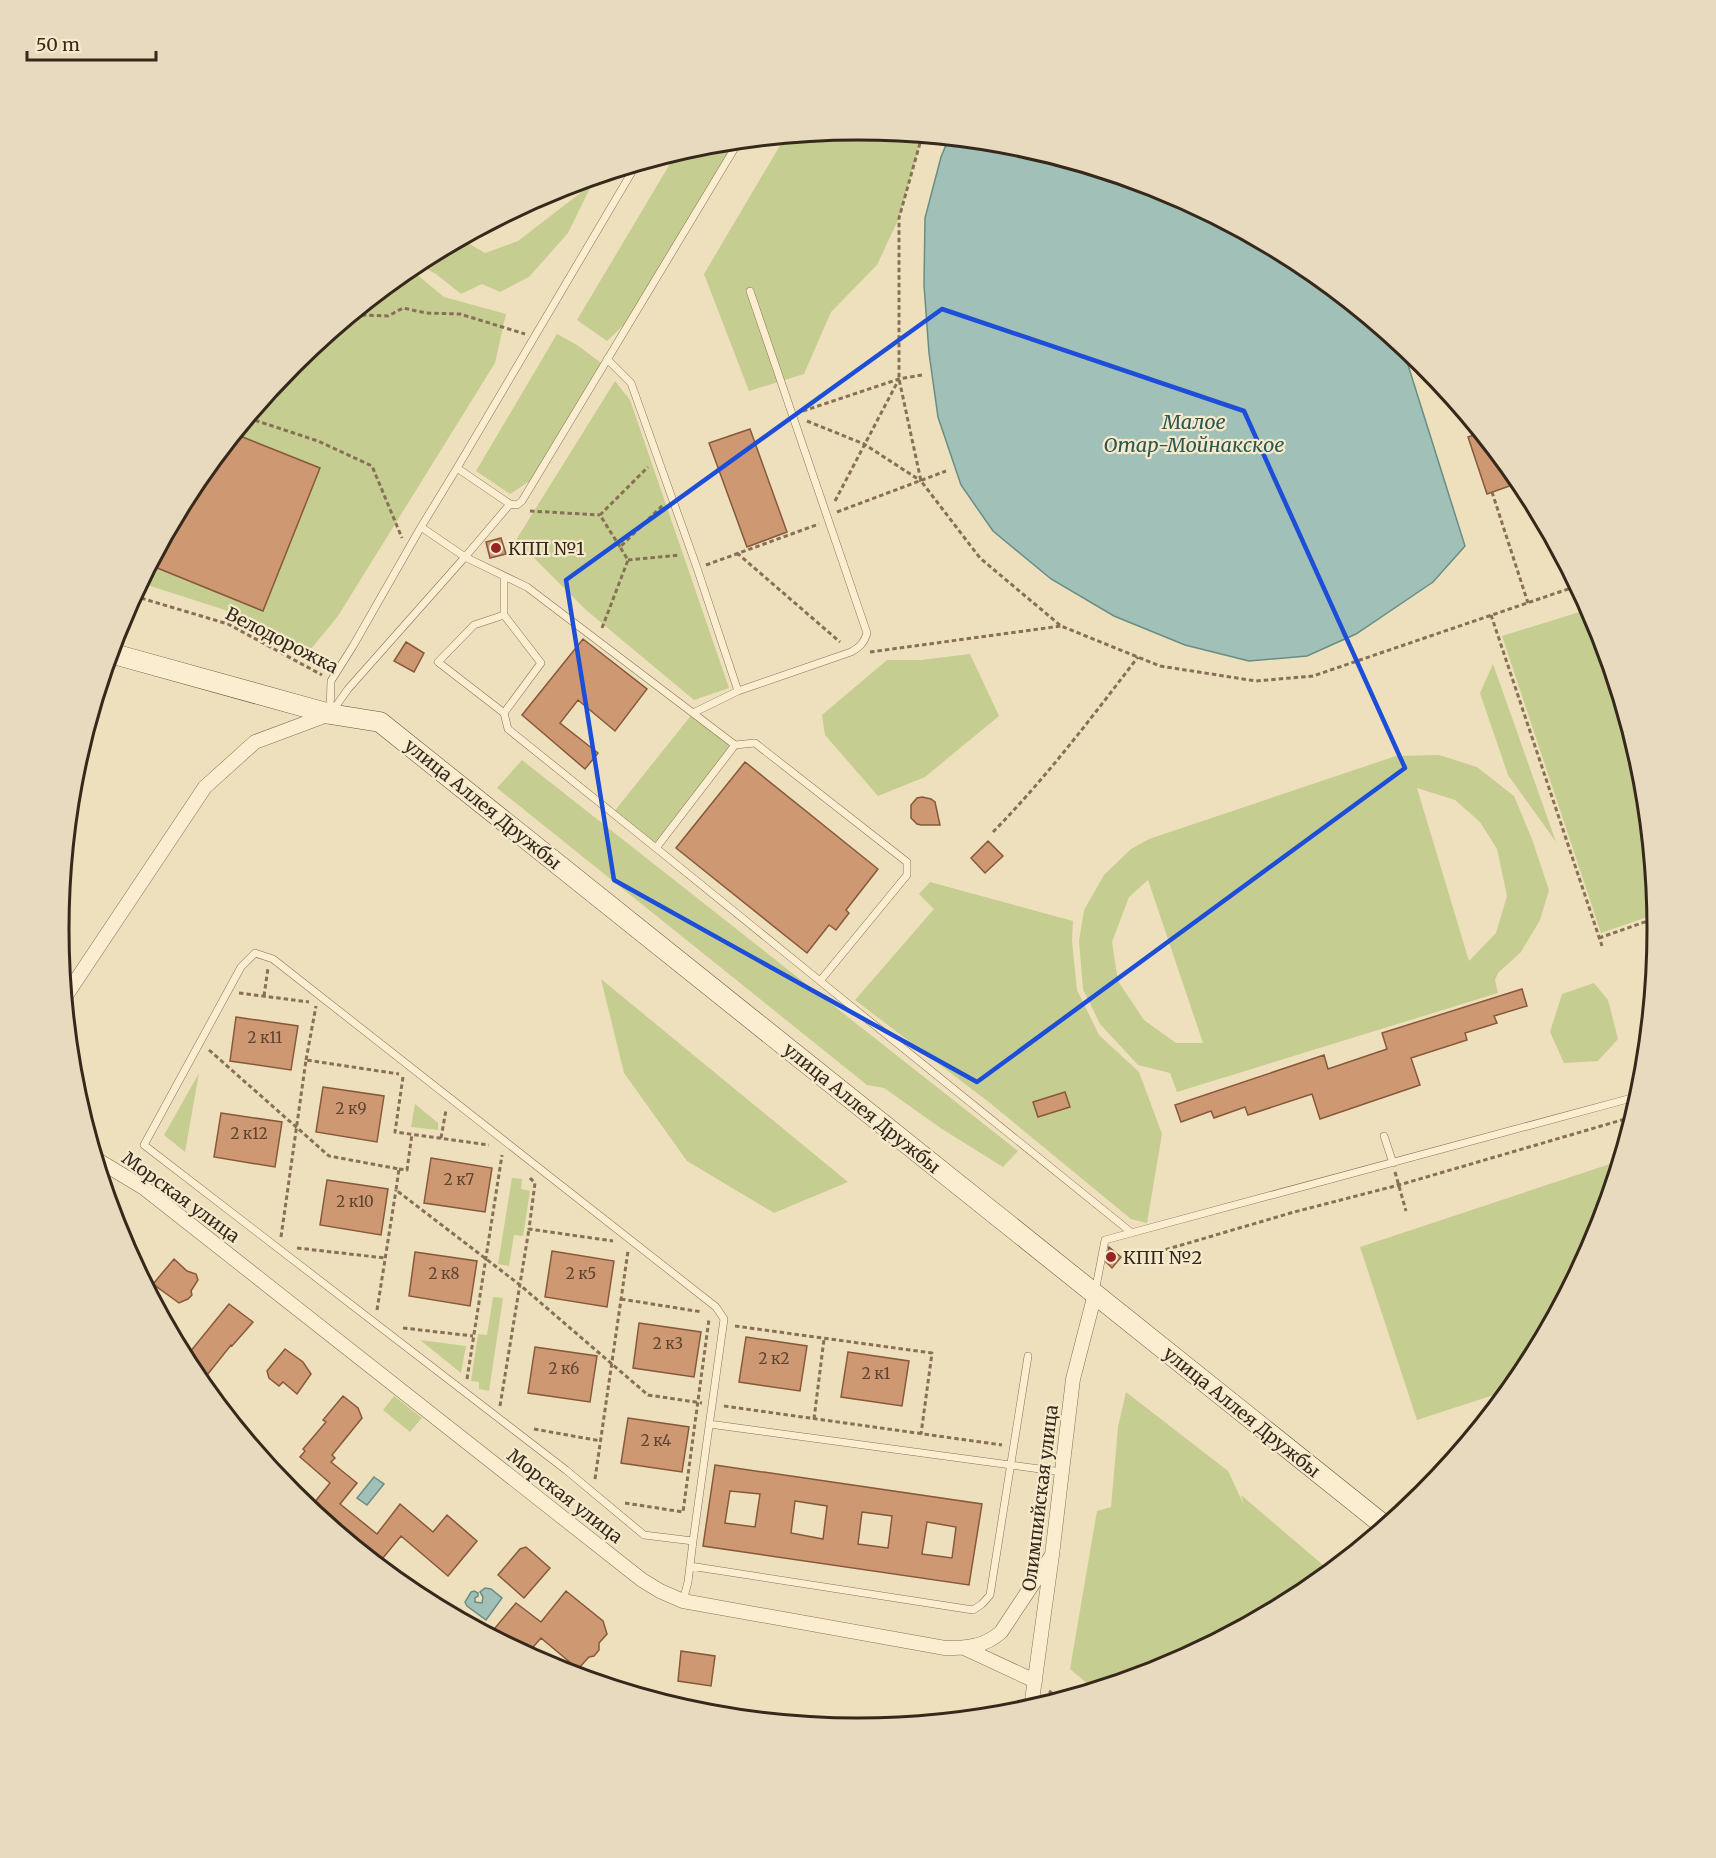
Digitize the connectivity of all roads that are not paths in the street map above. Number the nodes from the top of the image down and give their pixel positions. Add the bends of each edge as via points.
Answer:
1 (733, 150) edge
2 (631, 174) edge
3 (750, 291) dead end
4 (607, 359) junction
5 (457, 468) junction
6 (510, 504) junction
7 (421, 527) junction
8 (465, 557) junction
9 (504, 576) junction
10 (504, 615) junction
11 (118, 655) edge
12 (738, 691) junction
13 (504, 713) junction
14 (693, 713) junction
15 (330, 714) junction
16 (735, 745) junction
17 (656, 848) junction
18 (820, 981) junction
19 (72, 987) edge
20 (1628, 1099) edge
21 (1384, 1136) dead end
22 (1393, 1163) junction
23 (106, 1165) edge
24 (1132, 1233) junction
25 (1095, 1294) junction
26 (1028, 1356) dead end
27 (709, 1424) junction
28 (1010, 1466) junction
29 (1062, 1472) junction
30 (1379, 1521) edge
31 (693, 1541) junction
32 (1052, 1555) junction
33 (690, 1566) junction
34 (683, 1600) junction
35 (964, 1648) junction
36 (1035, 1682) junction
37 (1033, 1698) edge

1 - 4 lane
2 - 5 lane
3 - 12 lane via 867,633 860,647 851,652
4 - 6 lane via 522,501
4 - 12 lane via 631,383
5 - 6 lane
5 - 7 lane
6 - 8 lane
7 - 8 lane
7 - 15 lane via 331,681
8 - 9 lane
8 - 15 lane
9 - 10 lane
9 - 14 lane via 527,587
10 - 13 lane via 541,663
10 - 13 lane via 474,625 438,662
11 - 15 main road, улица Аллея Дружбы
12 - 14 lane
13 - 17 lane via 508,729
14 - 16 lane
15 - 19 street via 255,742 205,787
15 - 25 main road, улица Аллея Дружбы via 380,722
16 - 17 lane
16 - 18 lane via 755,743 907,862 907,875
17 - 18 lane
18 - 24 lane
20 - 22 lane
21 - 22 lane
22 - 24 lane
23 - 34 street, Морская улица via 144,1188 642,1580
24 - 25 lane via 1105,1240
25 - 29 street, Олимпийская улица via 1073,1379
25 - 30 main road, улица Аллея Дружбы
26 - 28 lane
27 - 28 lane
27 - 31 lane
27 - 31 lane via 724,1319 716,1307 273,959 255,954 241,967 144,1145 644,1535
28 - 29 lane
28 - 33 lane via 990,1595 973,1610
29 - 32 street, Олимпийская улица
31 - 33 lane
32 - 35 street, Морская улица via 1001,1632 991,1641
32 - 36 street, Олимпийская улица
33 - 34 lane
34 - 35 street, Морская улица via 945,1648
35 - 36 street
36 - 37 street, Олимпийская улица

